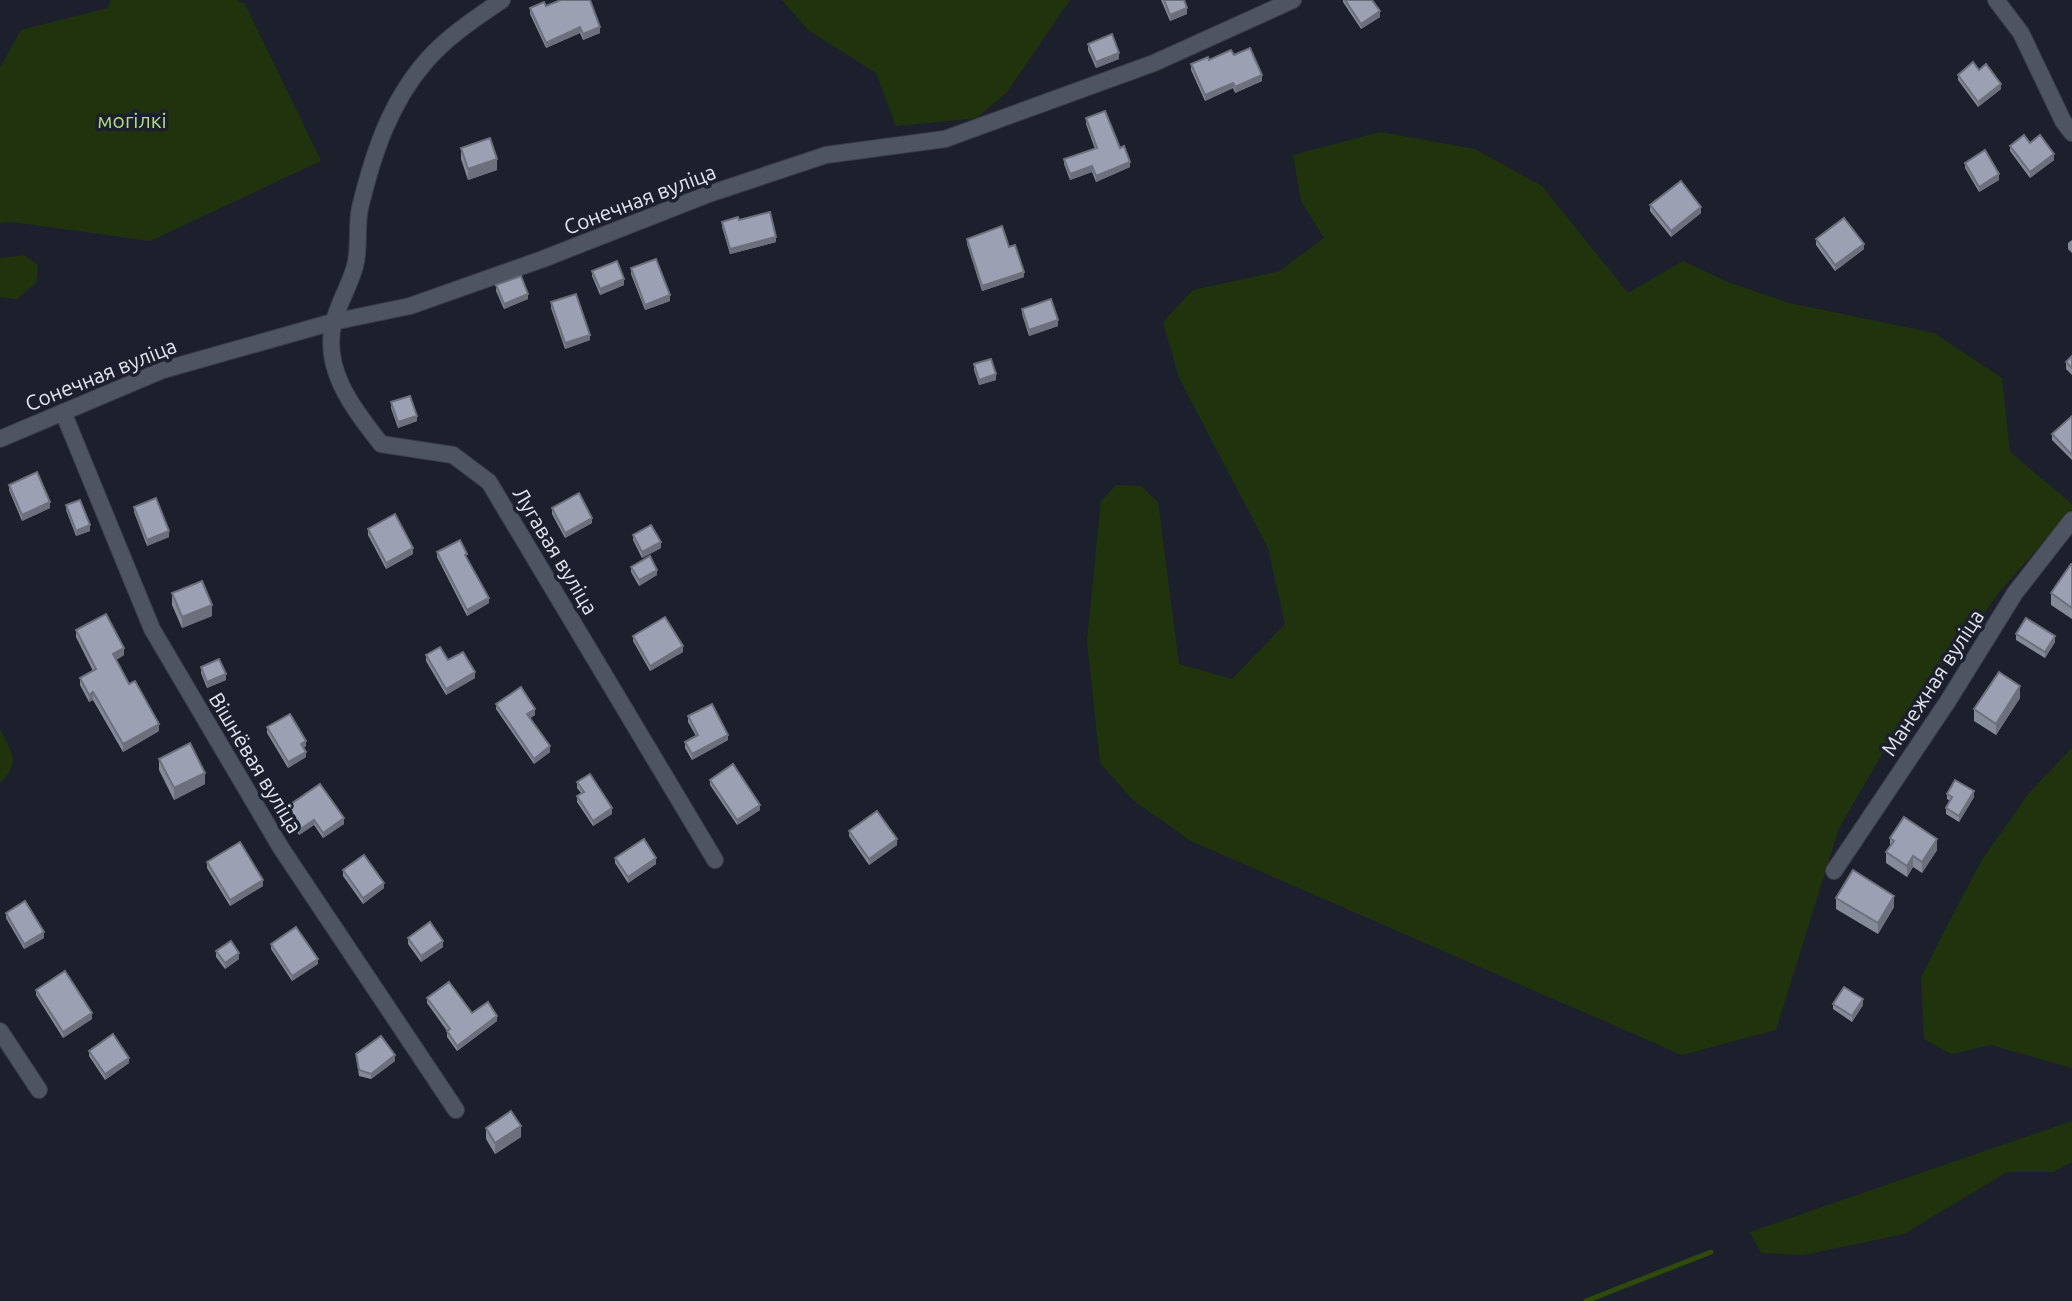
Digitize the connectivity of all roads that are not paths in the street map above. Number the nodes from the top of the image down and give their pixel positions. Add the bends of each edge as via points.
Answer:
1 (502, 0) edge
2 (1293, 0) edge
3 (1996, 0) edge
4 (2072, 133) edge
5 (333, 322) junction
6 (63, 412) junction
7 (0, 439) edge
8 (2072, 520) edge
9 (715, 860) dead end
10 (1834, 871) dead end
11 (0, 1031) edge
12 (39, 1090) dead end
13 (456, 1110) dead end

1 - 5 street, Лугавая вуліца via 460,29 427,60 397,102 380,137 360,211 355,266
2 - 5 street, Сонечная вуліца via 1154,63 944,139 826,155 410,306
3 - 4 street via 2021,33
5 - 6 street, Сонечная вуліца via 163,370
5 - 9 street, Лугавая вуліца via 331,360 350,403 381,444 453,454 489,482
6 - 7 street, Сонечная вуліца
6 - 13 street, Вішнёвая вуліца via 152,629 281,848
8 - 10 street, Манежная вуліца via 2015,593
11 - 12 street

